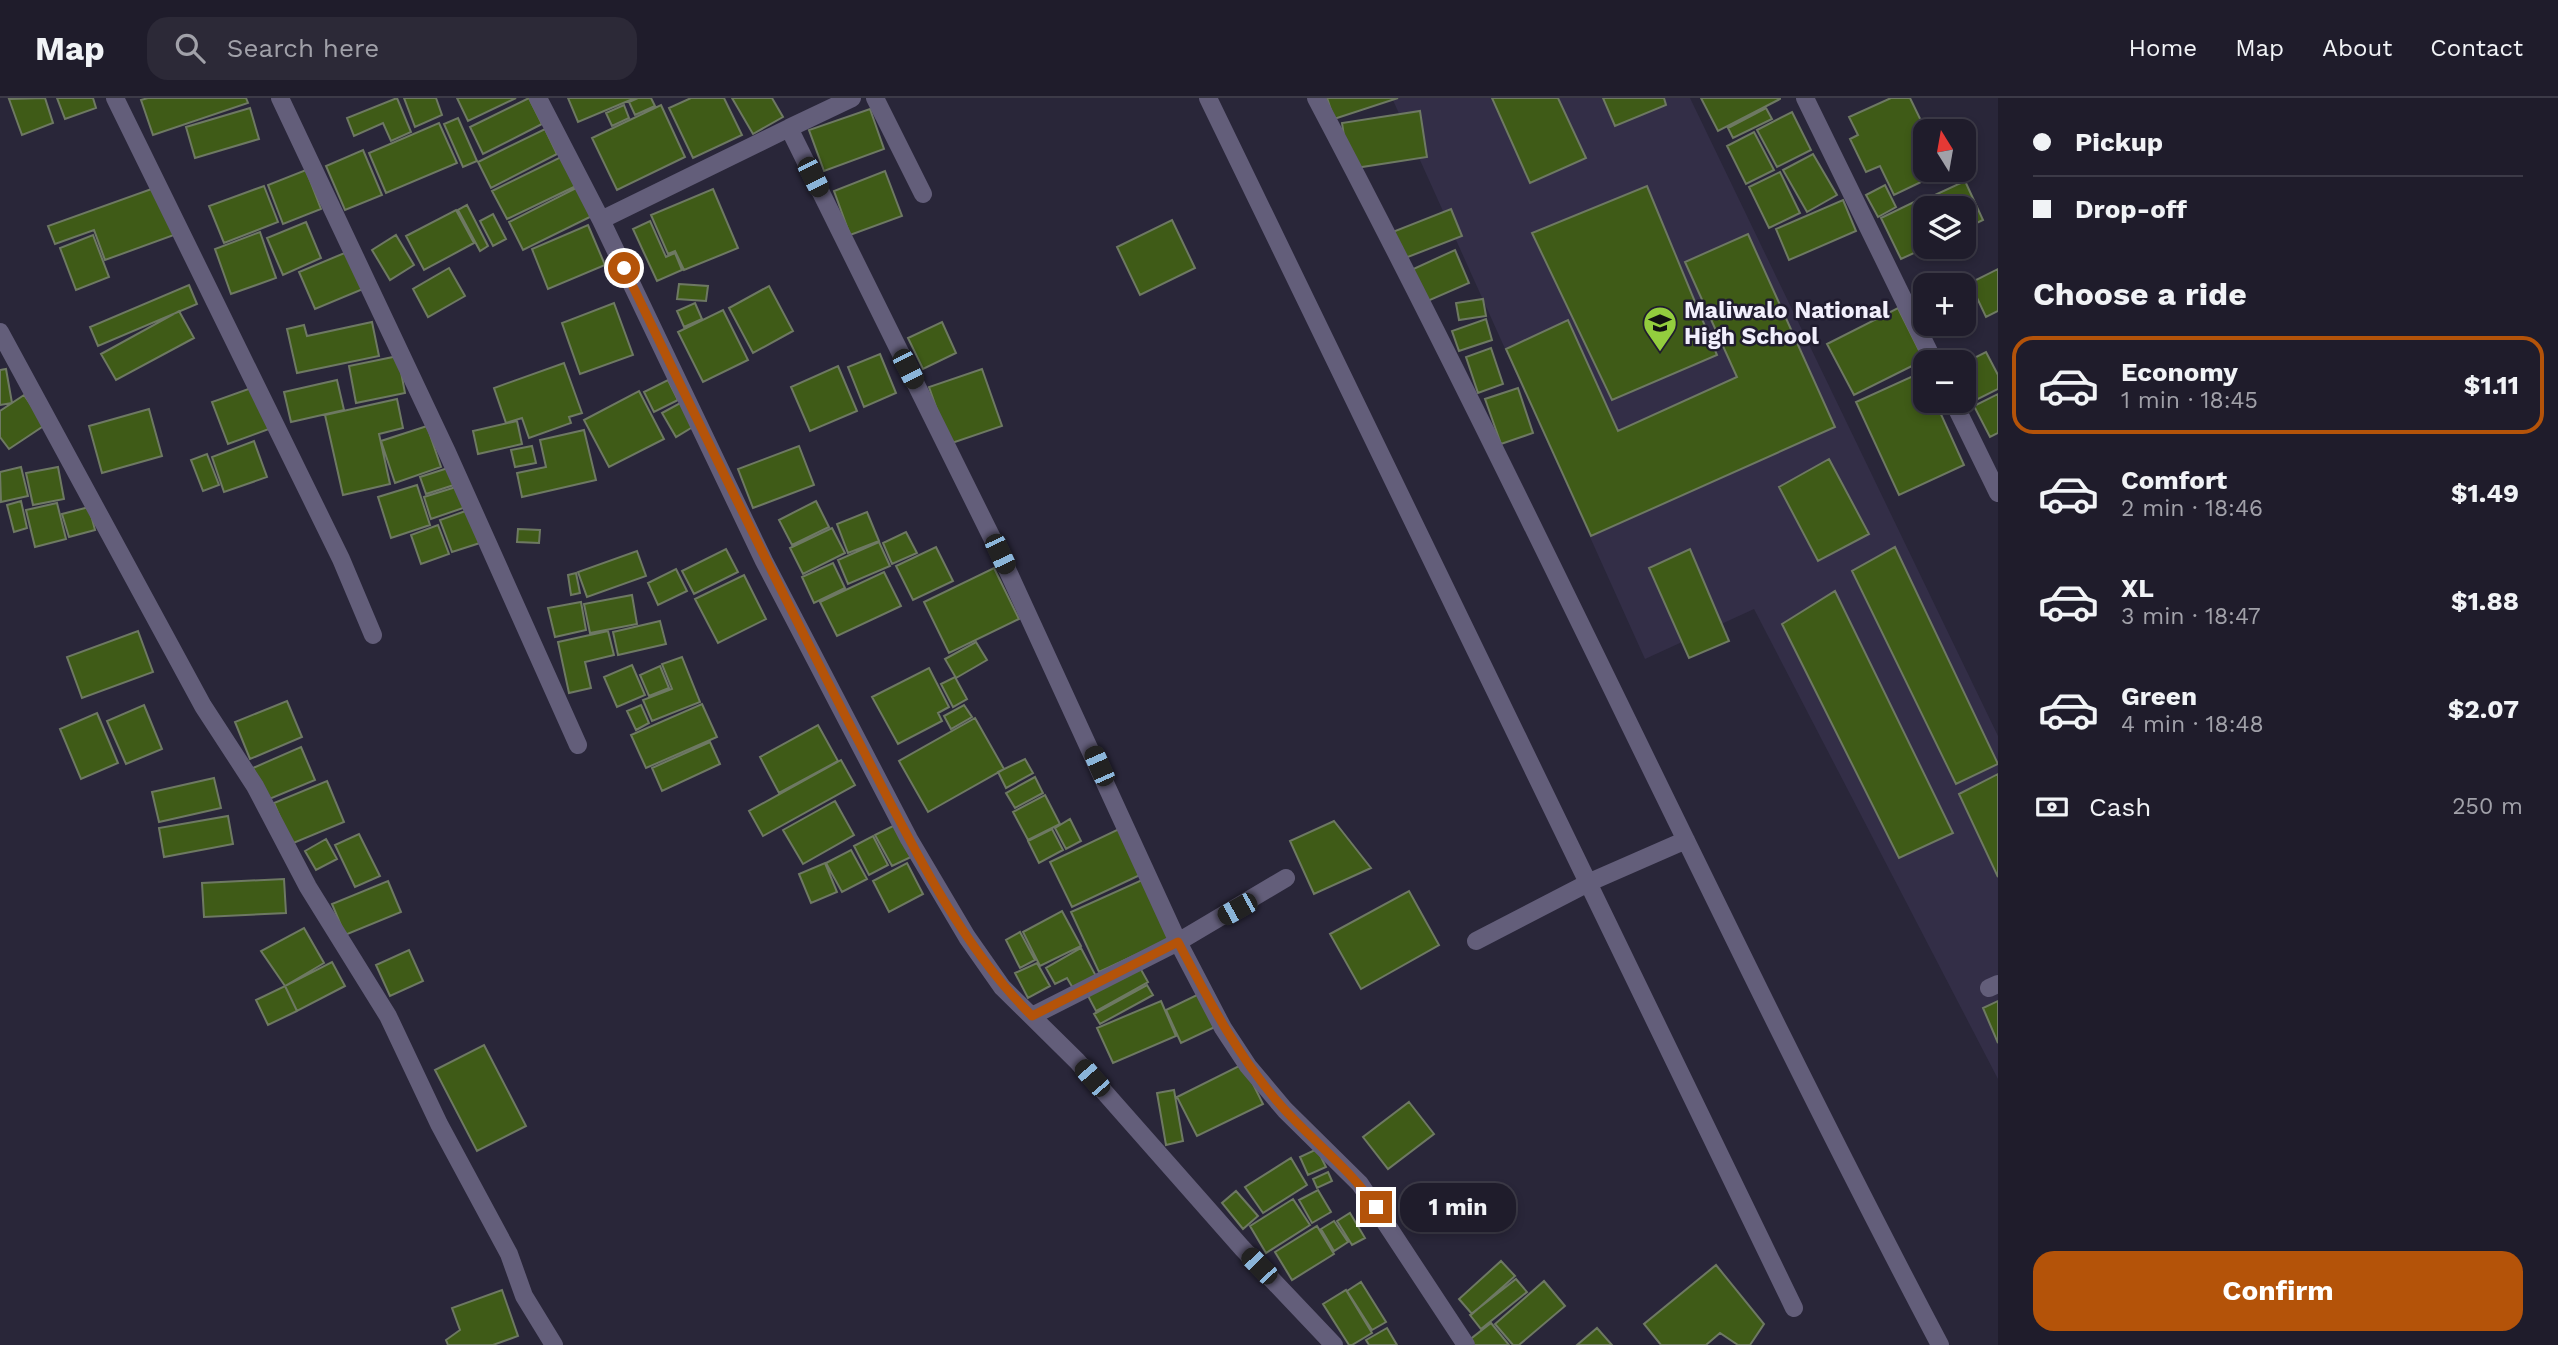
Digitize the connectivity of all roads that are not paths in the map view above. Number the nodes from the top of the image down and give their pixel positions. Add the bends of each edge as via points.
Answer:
1 (115, 98) edge
2 (280, 98) edge
3 (538, 98) edge
4 (852, 98) edge
5 (875, 98) edge
6 (1208, 98) edge
7 (1316, 98) edge
8 (1805, 98) edge
9 (789, 128) junction
10 (923, 194) dead end
11 (601, 220) junction
12 (0, 332) edge
13 (1928, 350) edge
14 (1959, 413) edge
15 (1998, 493) edge
16 (373, 635) dead end
17 (578, 745) dead end
18 (1686, 840) junction
19 (1286, 878) dead end
20 (1590, 882) junction
21 (1476, 941) dead end
22 (1178, 942) junction
23 (1032, 1016) junction
24 (1794, 1308) dead end
25 (554, 1345) edge
26 (1334, 1345) edge
27 (1466, 1345) edge
28 (1940, 1345) edge

1 - 16 street via 325,525
2 - 17 street via 447,452
3 - 11 street
4 - 9 street
5 - 10 street
6 - 20 street
7 - 18 street
8 - 13 street
9 - 11 street
9 - 22 street via 1006,566
11 - 23 street via 764,561 909,839 967,937 1002,987
12 - 25 street via 203,706 255,786 308,887 388,1016 509,1254 524,1296
14 - 15 street
18 - 20 street
18 - 28 street
19 - 22 street
20 - 21 street
20 - 24 street
22 - 23 street
22 - 27 street via 1248,1066 1360,1184
23 - 26 street

